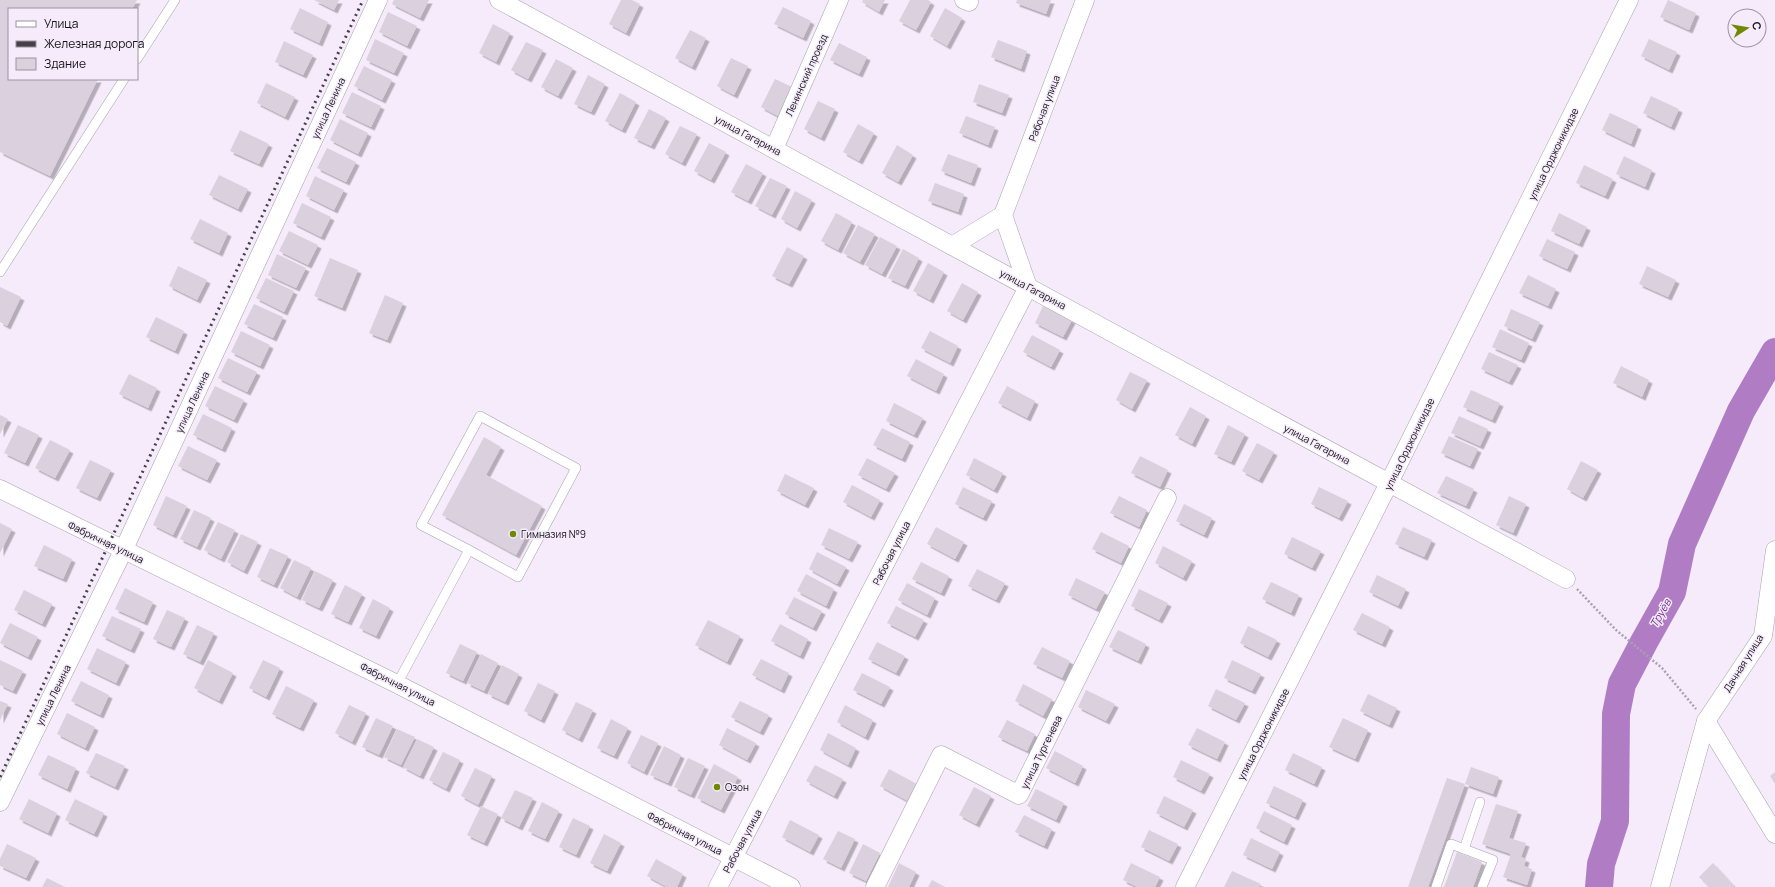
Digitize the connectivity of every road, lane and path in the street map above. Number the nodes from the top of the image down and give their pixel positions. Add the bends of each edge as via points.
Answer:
1 (175, 0) edge
2 (378, 0) edge
3 (498, 0) edge
4 (839, 0) edge
5 (1085, 0) edge
6 (1629, 0) edge
7 (138, 56) edge
8 (123, 80) edge
9 (774, 149) junction
10 (1003, 215) junction
11 (952, 246) junction
12 (0, 272) edge
13 (1028, 287) junction
14 (1390, 483) junction
15 (0, 489) edge
16 (1167, 498) dead end
17 (469, 550) junction
18 (123, 551) junction
19 (1775, 552) edge
20 (1566, 579) joint
21 (398, 684) junction
22 (1706, 721) junction
23 (0, 802) edge
24 (1480, 802) dead end
25 (1775, 834) edge
26 (1464, 849) junction
27 (734, 858) junction
28 (718, 887) edge
29 (791, 887) edge
30 (875, 887) edge
31 (1185, 887) edge
32 (1436, 887) edge
33 (1482, 887) edge
34 (1660, 887) edge

1 - 7 lane
2 - 18 street, улица Ленина
3 - 9 street, улица Гагарина
4 - 9 street, Ленинский проезд
5 - 10 street, Рабочая улица
6 - 14 street, улица Орджоникидзе
8 - 12 lane
9 - 11 street, улица Гагарина
10 - 11 street
10 - 13 street
11 - 13 street, улица Гагарина
13 - 14 street, улица Гагарина
13 - 27 street, Рабочая улица
14 - 20 street, улица Гагарина
14 - 31 street, улица Орджоникидзе
15 - 18 street, Фабричная улица
16 - 30 street, улица Тургенева via 1019,795 941,755
17 - 17 lane via 421,525 480,416 576,468 518,577
17 - 21 lane
18 - 21 street, Фабричная улица
18 - 23 street, улица Ленина
19 - 22 street, Дачная улица via 1763,636
20 - 22 path via 1616,630 1662,668
21 - 27 street, Фабричная улица
22 - 25 street
22 - 34 street, Дачная улица
24 - 26 lane
26 - 32 lane via 1451,844
26 - 33 lane via 1492,860
27 - 28 street, Рабочая улица
27 - 29 street, Фабричная улица

